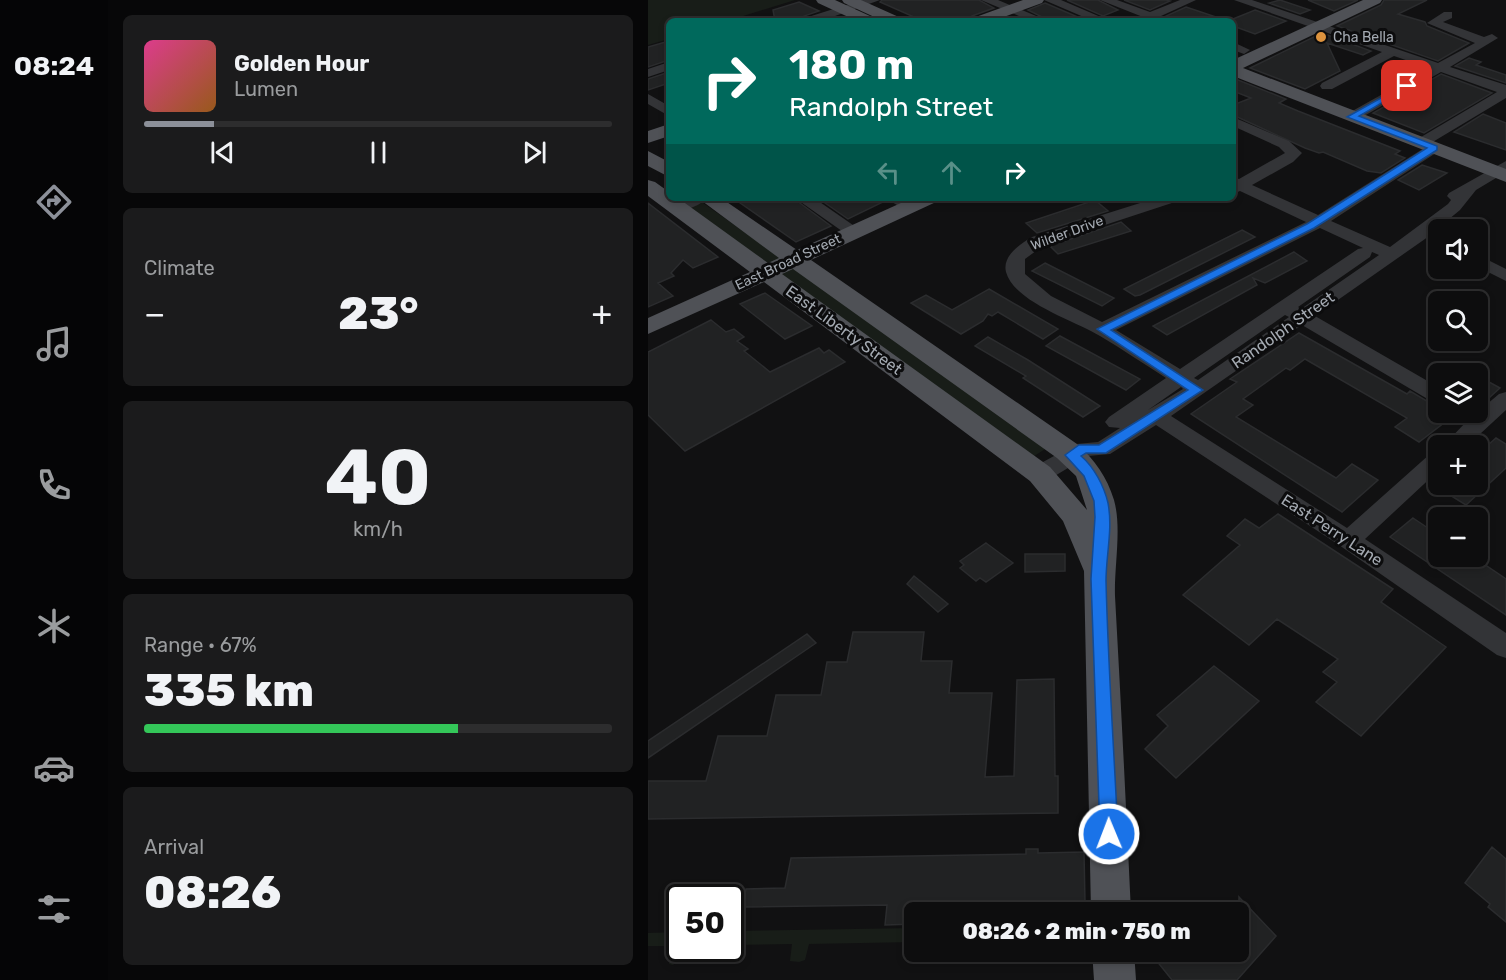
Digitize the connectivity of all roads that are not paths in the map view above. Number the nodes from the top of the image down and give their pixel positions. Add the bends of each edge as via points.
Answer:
1 (823, 0) edge
2 (987, 0) edge
3 (1037, 0) edge
4 (1050, 0) edge
5 (1106, 0) edge
6 (1190, 0) edge
7 (1240, 0) edge
8 (1358, 0) edge
9 (1375, 0) edge
10 (857, 4) edge
11 (1011, 9) junction
12 (1133, 10) junction
13 (1448, 15) dead end
14 (1150, 16) junction
15 (818, 18) edge
16 (867, 18) edge
17 (889, 18) edge
18 (986, 18) edge
19 (1034, 18) edge
20 (1096, 18) edge
21 (1112, 18) edge
22 (1156, 18) edge
23 (1313, 25) junction
24 (1237, 50) edge
25 (1393, 52) junction
26 (1236, 64) edge
27 (666, 67) edge
28 (1440, 68) junction
29 (1236, 71) edge
30 (648, 73) edge
31 (1327, 86) dead end
32 (1506, 91) edge
33 (648, 98) edge
34 (666, 110) edge
35 (1352, 117) junction
36 (1236, 122) edge
37 (666, 131) edge
38 (648, 137) edge
39 (1427, 146) junction
40 (648, 157) edge
41 (666, 169) edge
42 (1503, 172) edge
43 (648, 186) edge
44 (1236, 186) edge
45 (1236, 187) edge
46 (1469, 189) junction
47 (666, 199) edge
48 (669, 201) edge
49 (692, 201) edge
50 (712, 201) edge
51 (808, 201) edge
52 (1163, 201) edge
53 (901, 202) edge
54 (677, 207) junction
55 (1315, 224) junction
56 (855, 232) junction
57 (1420, 234) junction
58 (1428, 238) edge
59 (1378, 253) junction
60 (794, 260) junction
61 (1488, 266) edge
62 (766, 273) junction
63 (1506, 276) edge
64 (1293, 312) junction
65 (648, 327) edge
66 (1103, 329) junction
67 (1180, 378) junction
68 (1197, 390) junction
69 (1428, 390) edge
70 (1506, 399) edge
71 (1488, 409) edge
72 (1155, 415) junction
73 (1074, 452) junction
74 (1428, 468) edge
75 (1040, 474) junction
76 (1347, 539) junction
77 (1099, 579) junction
78 (1506, 647) edge
79 (1111, 902) edge
80 (1113, 962) edge
81 (1114, 980) edge

1 - 10 main road
2 - 11 street
3 - 11 main road
4 - 20 street
5 - 12 street
6 - 14 street
7 - 23 street
8 - 23 main road
9 - 23 main road
10 - 15 street
10 - 16 main road
10 - 17 main road
11 - 18 main road
11 - 19 street
12 - 14 street
12 - 21 street
13 - 28 street via 1433,23 1489,40
14 - 22 street
23 - 24 main road
23 - 25 street
23 - 26 main road
25 - 28 street
25 - 31 street
27 - 30 street
28 - 32 street
28 - 35 street
29 - 35 main road
32 - 39 street
33 - 34 street
35 - 39 main road
36 - 44 street via 1284,144 1294,153
37 - 38 main road
39 - 42 main road
39 - 55 street
40 - 41 main road
42 - 46 street, Randolph Street
43 - 47 main road, East Liberty Street
45 - 55 street
46 - 57 street, Randolph Street via 1454,207
46 - 59 street, Randolph Street via 1440,203
48 - 54 main road, East Liberty Street
49 - 54 street
50 - 60 main road, East Liberty Street
51 - 56 street
52 - 66 street, Wilder Drive via 1038,241 1017,257 1014,266 1022,282 1065,312
53 - 56 main road, East Broad Street
54 - 62 main road, East Liberty Street
55 - 59 street
55 - 66 street
56 - 60 main road, East Broad Street
57 - 58 street
57 - 59 street, Randolph Street
59 - 64 street, Randolph Street
60 - 62 main road, East Broad Street
60 - 73 main road, East Liberty Street
61 - 63 street
62 - 65 main road, East Broad Street
62 - 75 main road, East Liberty Street
64 - 67 street, Randolph Street
64 - 68 street, Randolph Street
64 - 69 street
66 - 67 street, Wilder Drive
67 - 68 street, Wilder Drive
67 - 73 street, Randolph Street
68 - 72 street, Randolph Street
70 - 71 street
72 - 73 street, Randolph Street via 1102,450
72 - 76 street, East Perry Lane
73 - 75 street, Randolph Street
73 - 77 main road, East Liberty Street via 1100,501
74 - 76 street
75 - 77 main road, East Liberty Street via 1082,523
76 - 78 street, East Perry Lane
77 - 79 main road
80 - 81 main road

